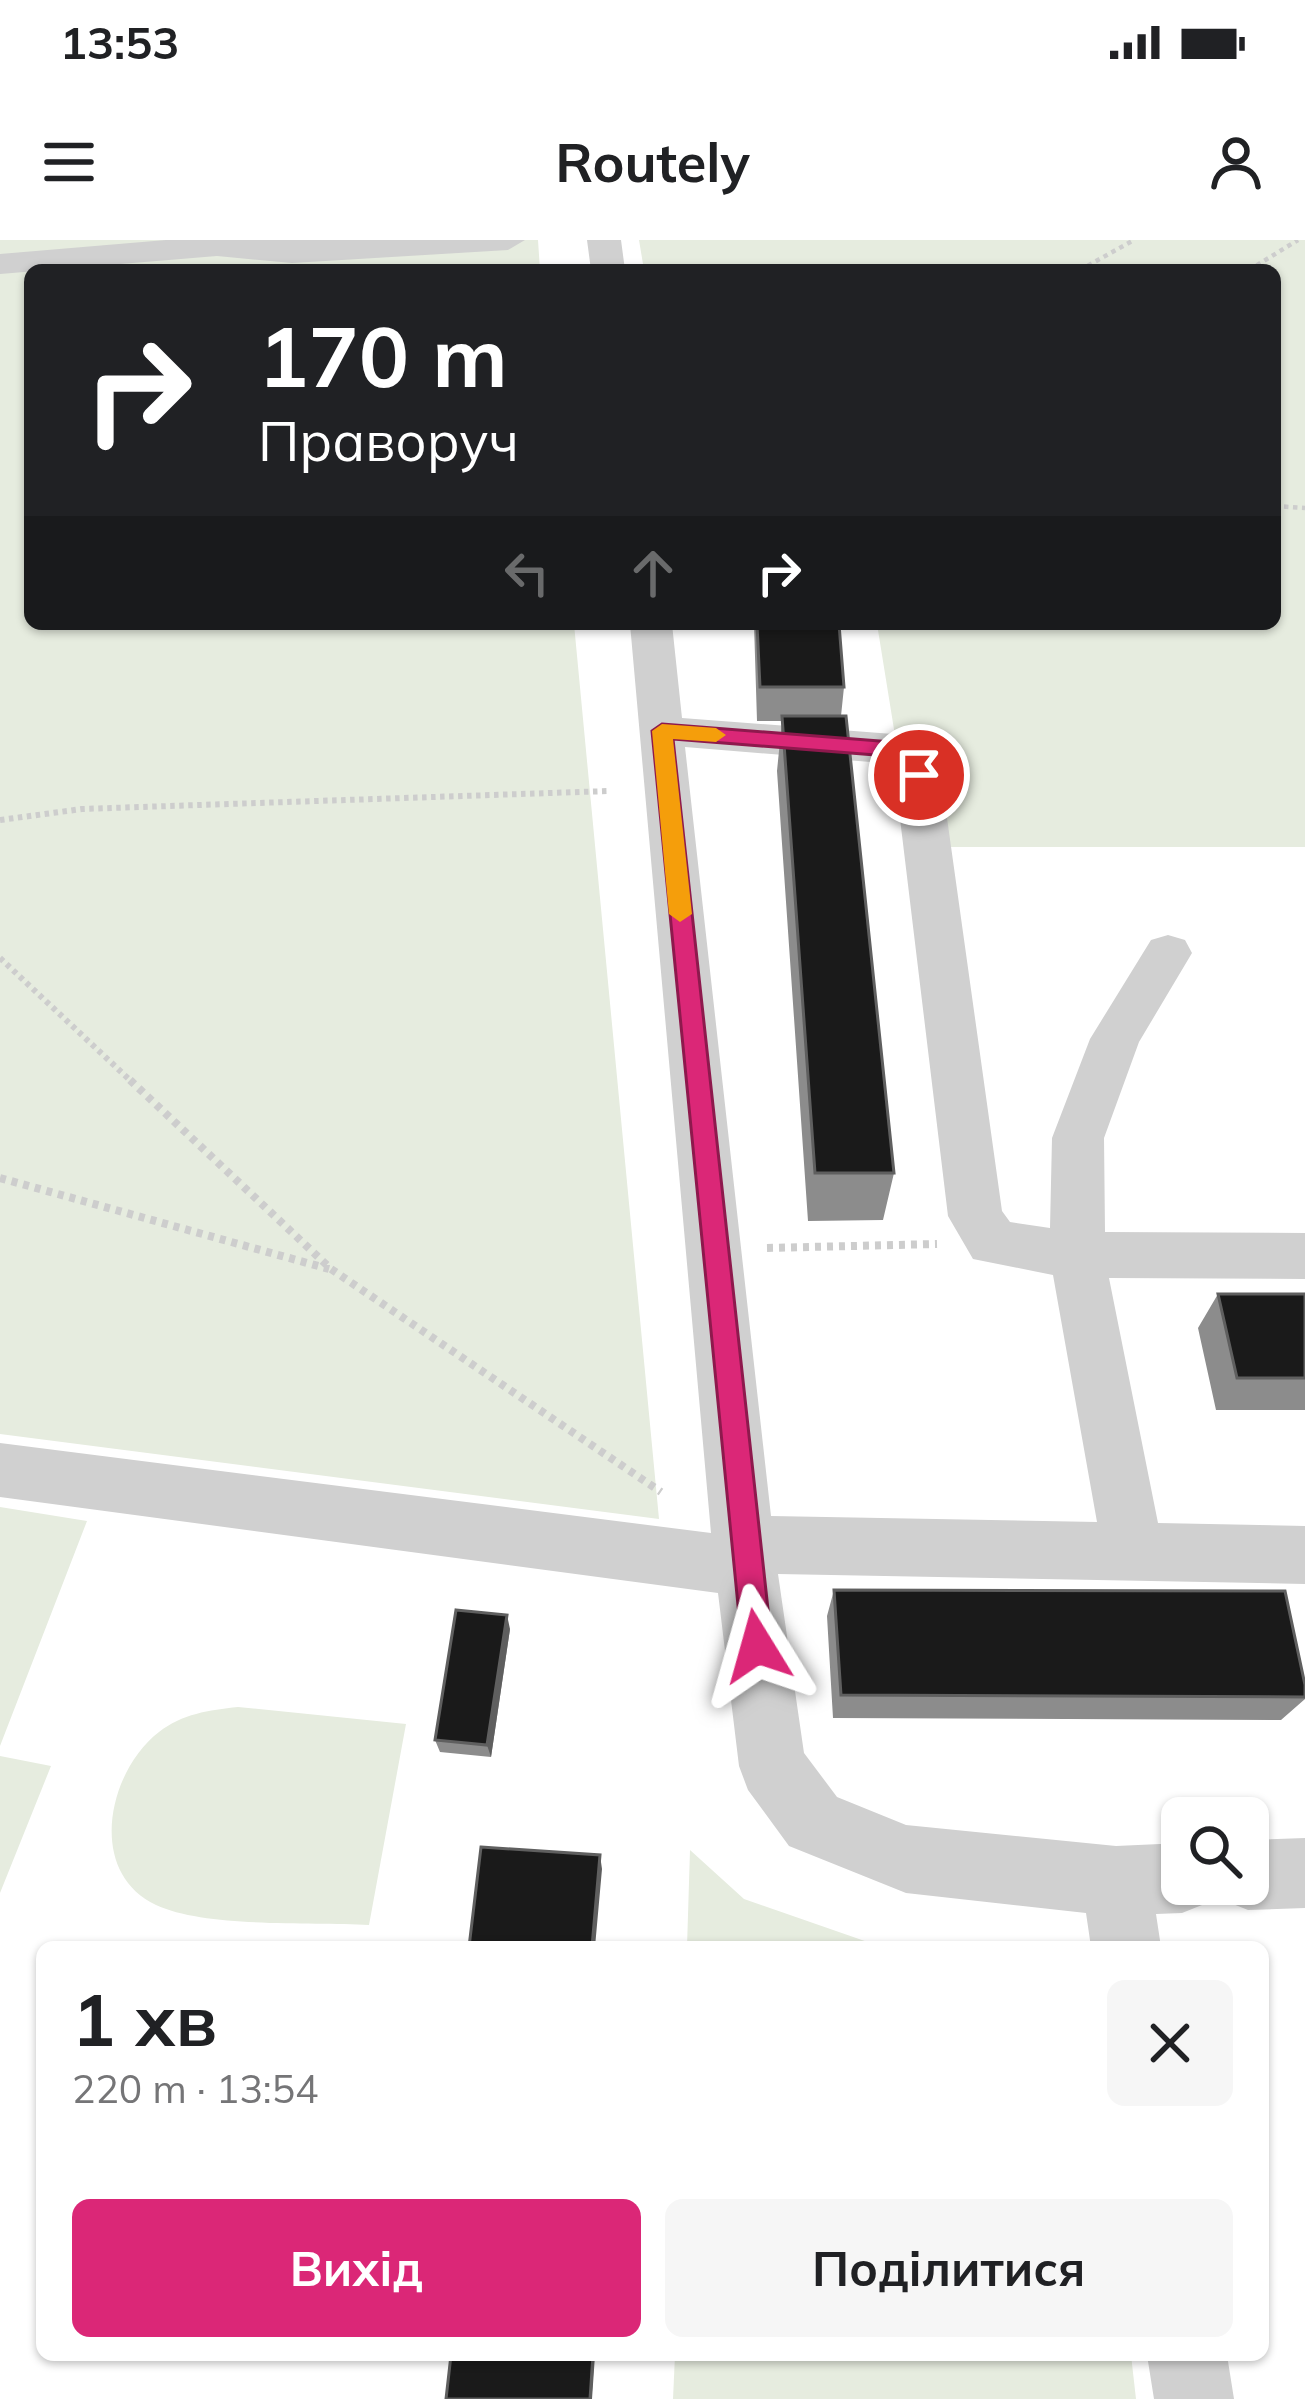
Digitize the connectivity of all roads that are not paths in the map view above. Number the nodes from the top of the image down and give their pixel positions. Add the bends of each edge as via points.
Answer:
1 (272, 240) edge
2 (508, 240) edge
3 (223, 247) junction
4 (0, 264) edge
5 (652, 630) edge
6 (662, 731) junction
7 (1168, 953) dead end
8 (1077, 1256) junction
9 (1305, 1256) edge
10 (0, 1471) edge
11 (1133, 1551) junction
12 (745, 1555) junction
13 (1305, 1555) edge
14 (1305, 1873) edge
15 (1269, 1874) edge
16 (1142, 1902) edge
17 (1188, 2361) edge
18 (1194, 2399) edge

1 - 3 street
2 - 3 street via 292,253
3 - 4 street
5 - 6 street
6 - 8 street via 892,749 912,760 975,1216 993,1243
6 - 12 street
7 - 8 street via 1115,1039 1078,1138
8 - 9 street
8 - 11 street
10 - 12 street
11 - 12 street
11 - 13 street
12 - 16 street via 772,1766 813,1822 906,1859
14 - 15 street
17 - 18 street

